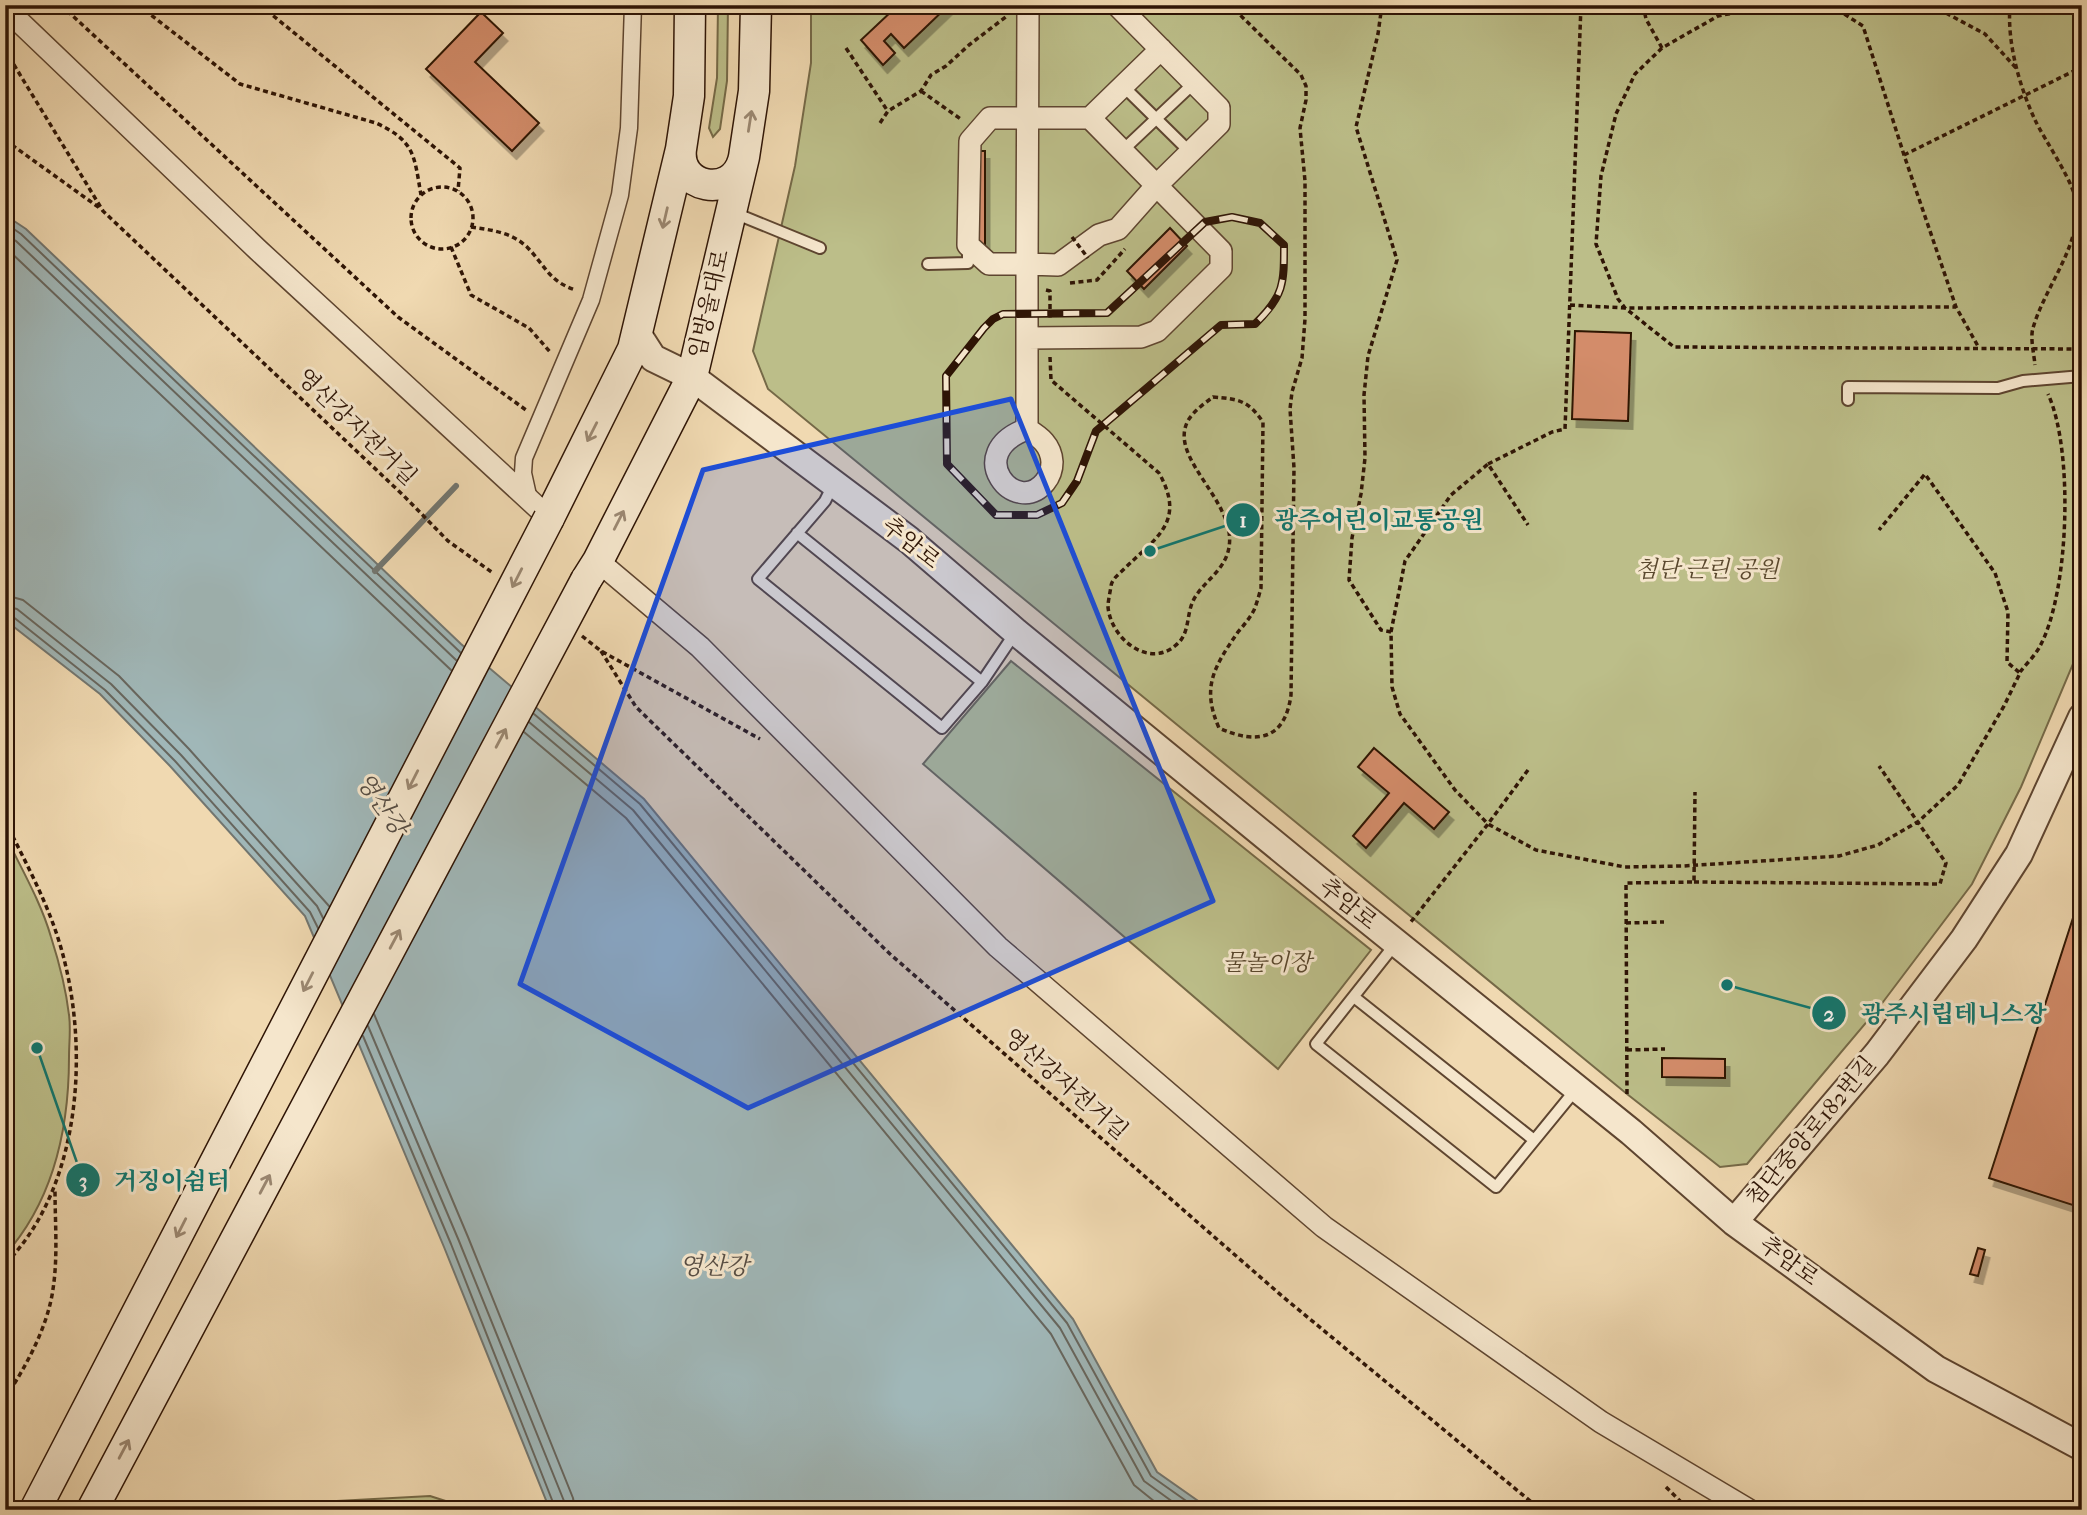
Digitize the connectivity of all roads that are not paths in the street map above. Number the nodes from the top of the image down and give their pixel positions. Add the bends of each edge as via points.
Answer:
1 (633, 5) edge
2 (690, 5) edge
3 (756, 5) edge
4 (1117, 5) edge
5 (1024, 7) edge
6 (5, 8) edge
7 (1161, 50) junction
8 (1194, 83) junction
9 (1124, 87) junction
10 (1028, 118) junction
11 (1090, 118) junction
12 (1157, 118) junction
13 (681, 149) junction
14 (1122, 152) junction
15 (1191, 153) junction
16 (744, 157) junction
17 (1157, 185) junction
18 (731, 212) junction
19 (968, 245) junction
20 (820, 248) dead end
21 (928, 264) dead end
22 (1027, 264) junction
23 (637, 333) junction
24 (1027, 338) junction
25 (2082, 376) edge
26 (692, 377) junction
27 (1848, 400) dead end
28 (1027, 429) dead end
29 (835, 483) junction
30 (539, 509) junction
31 (797, 533) junction
32 (592, 570) junction
33 (1016, 632) junction
34 (982, 681) junction
35 (2082, 717) edge
36 (1403, 934) junction
37 (1354, 997) junction
38 (1577, 1088) junction
39 (1534, 1140) junction
40 (1734, 1222) junction
41 (2082, 1447) edge
42 (35, 1510) edge
43 (92, 1510) edge
44 (1749, 1510) edge

1 - 30 street via 630,104 620,195 593,295 524,457 523,473
2 - 13 main road via 689,96
16 -> 3 main road, 임방울대로 via 754,91
4 - 7 street
5 - 10 street via 1028,11
6 - 30 street
7 - 8 street
7 - 9 street
8 - 12 lane
8 - 15 street via 1219,108 1219,124
9 - 11 street
9 - 12 lane
10 - 11 street
10 - 19 street via 990,118 970,141
10 - 22 street
11 - 14 street
12 - 14 lane
12 - 15 lane
13 - 16 main road via 683,168 690,177 708,185 736,175
13 -> 23 main road
14 - 17 street
15 - 17 street
16 - 18 main road, 임방울대로
17 - 22 street via 1118,229 1099,235 1058,265
17 - 24 street via 1222,251 1222,268 1149,335
18 - 20 lane
18 - 26 main road, 임방울대로
19 - 21 lane via 968,263
19 - 22 street via 989,264
22 - 24 street
23 - 26 street, 추암로 via 653,358
23 -> 30 main road via 634,349
24 - 28 street
25 - 27 lane via 2023,380 1998,388 1848,387
26 - 29 street, 추암로
32 -> 26 main road, 임방울대로
29 - 31 lane
29 - 33 street, 추암로
30 -> 42 main road, bridge
31 - 34 lane
31 - 34 lane via 758,579 942,728
43 -> 32 main road, 임방울대로, bridge
32 - 44 street via 700,647 998,947 1324,1227 1601,1422
33 - 34 lane
33 - 36 street, 추암로
35 - 40 street, 첨단중앙로182번길 via 2019,853 1964,939 1877,1054
36 - 37 lane
36 - 38 street, 추암로
37 - 39 lane
37 - 39 lane via 1316,1044 1326,1052 1496,1186
38 - 39 lane
38 - 40 street, 추암로
40 - 41 street, 추암로 via 1936,1369

